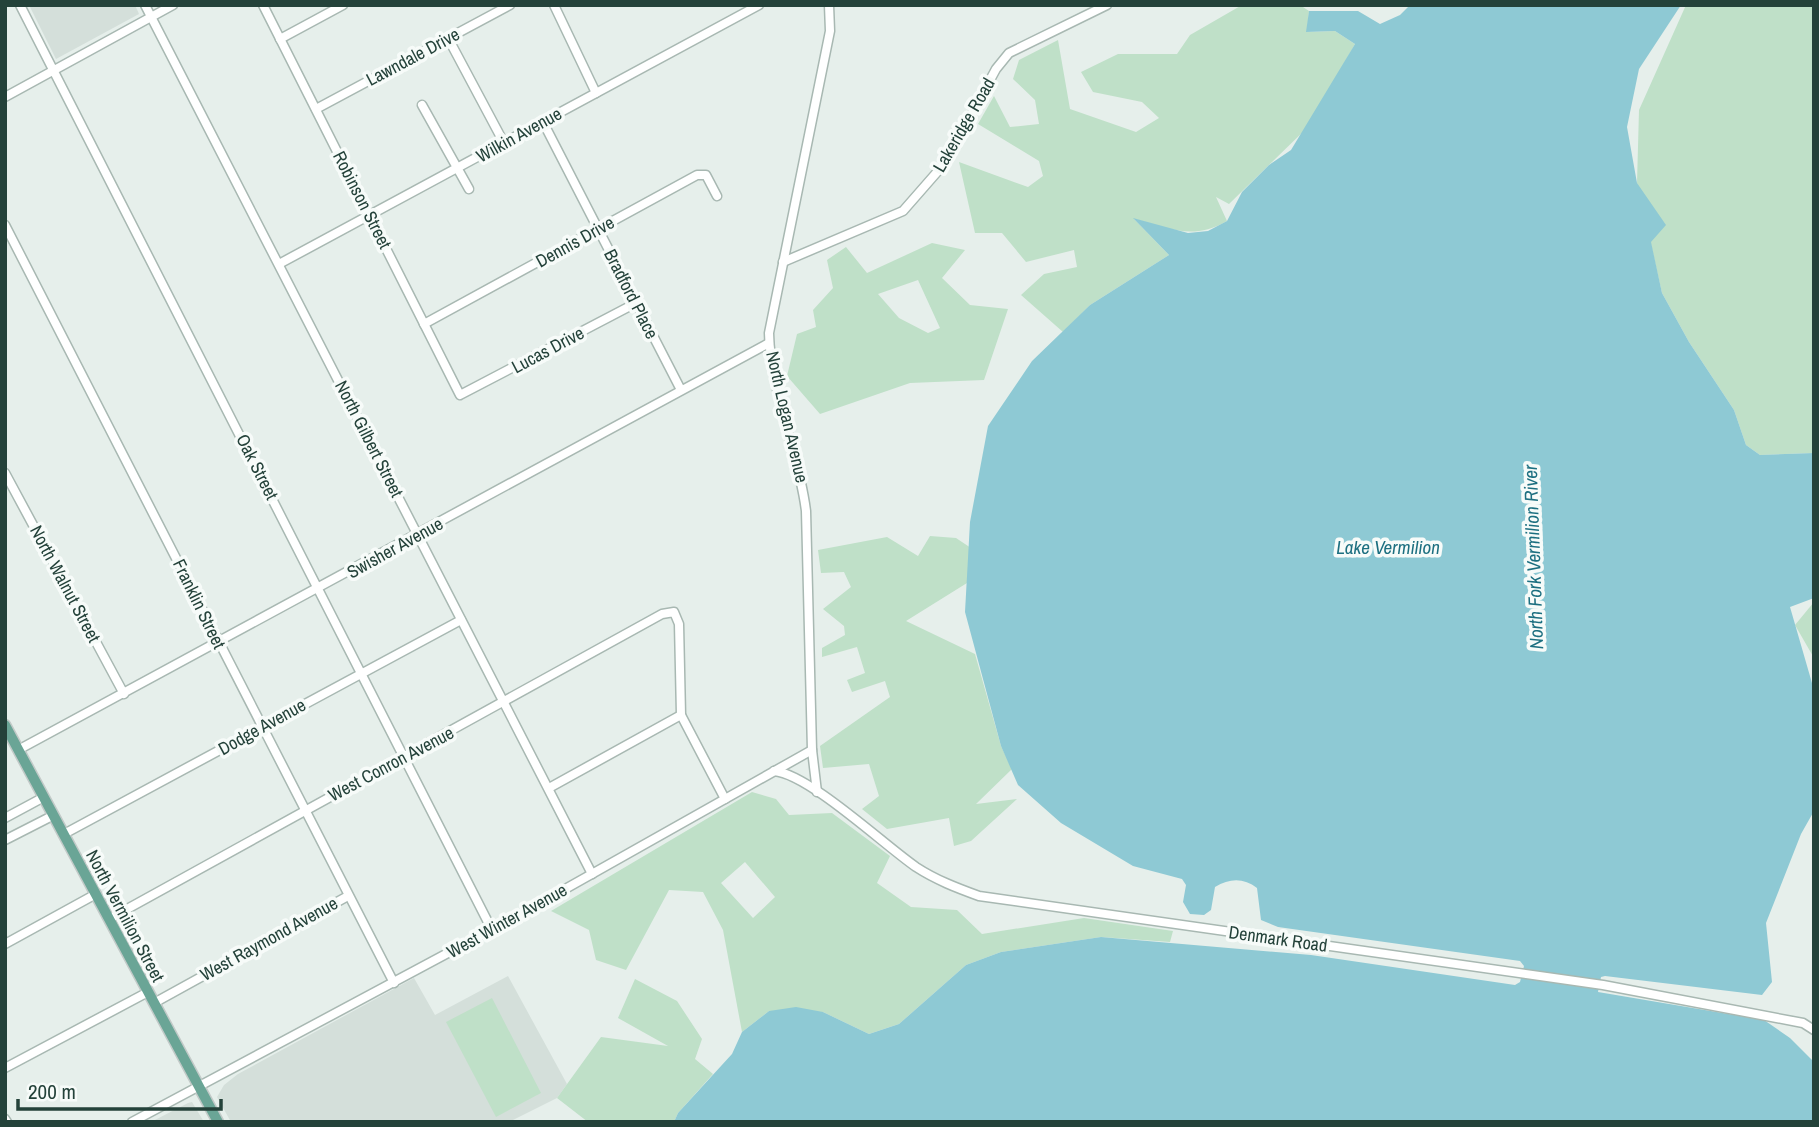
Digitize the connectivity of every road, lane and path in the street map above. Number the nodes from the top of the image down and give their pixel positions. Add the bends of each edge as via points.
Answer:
1 (20, 5) edge
2 (145, 5) edge
3 (173, 5) edge
4 (263, 5) edge
5 (343, 5) edge
6 (510, 5) edge
7 (554, 5) edge
8 (759, 5) edge
9 (829, 5) edge
10 (1107, 5) edge
11 (152, 17) junction
12 (280, 38) junction
13 (448, 38) junction
14 (53, 71) junction
15 (596, 93) junction
16 (5, 97) edge
17 (422, 105) dead end
18 (316, 109) junction
19 (543, 122) junction
20 (504, 143) junction
21 (457, 169) junction
22 (469, 188) dead end
23 (716, 196) dead end
24 (370, 216) junction
25 (5, 225) edge
26 (598, 230) junction
27 (783, 262) junction
28 (279, 264) junction
29 (636, 303) junction
30 (425, 324) junction
31 (769, 343) junction
32 (681, 390) junction
33 (460, 395) joint
34 (5, 473) edge
35 (418, 536) junction
36 (320, 588) junction
37 (461, 620) junction
38 (219, 643) junction
39 (361, 673) junction
40 (124, 694) junction
41 (504, 703) junction
42 (681, 715) junction
43 (5, 725) edge
44 (261, 728) junction
45 (18, 750) junction
46 (812, 750) junction
47 (405, 758) junction
48 (775, 771) junction
49 (548, 789) junction
50 (817, 792) junction
51 (44, 797) junction
52 (725, 799) junction
53 (305, 811) junction
54 (54, 815) junction
55 (5, 818) edge
56 (64, 834) junction
57 (5, 840) edge
58 (592, 874) junction
59 (96, 894) junction
60 (348, 896) junction
61 (109, 919) junction
62 (492, 930) junction
63 (5, 944) edge
64 (394, 983) junction
65 (148, 992) junction
66 (154, 1003) junction
67 (1814, 1030) edge
68 (5, 1068) edge
69 (199, 1087) junction
70 (132, 1122) edge
71 (218, 1122) edge

1 - 14 street, Oak Street
2 - 11 street, North Gilbert Street
3 - 11 street
4 - 12 street, Robinson Street
5 - 12 street
6 - 13 street, Lawndale Drive
7 - 15 street
8 - 15 street, Wilkin Avenue
9 - 27 street, North Logan Avenue via 830,31
10 - 27 street, Lakeridge Road via 1009,53 945,163 903,211
11 - 14 street
11 - 28 street, North Gilbert Street
12 - 18 street, Robinson Street
13 - 18 street, Lawndale Drive
13 - 20 street
14 - 16 street
14 - 36 street, Oak Street
15 - 19 street, Wilkin Avenue
17 - 21 street
18 - 24 street, Robinson Street
19 - 20 street, Wilkin Avenue
19 - 26 street, Bradford Place
20 - 21 street, Wilkin Avenue
21 - 22 street
21 - 24 street, Wilkin Avenue
23 - 26 street, Dennis Drive via 706,175 697,175
24 - 28 street, Wilkin Avenue
24 - 30 street, Robinson Street
25 - 38 street, Franklin Street
26 - 29 street, Bradford Place
26 - 30 street, Dennis Drive
27 - 31 street, North Logan Avenue
28 - 35 street, North Gilbert Street
29 - 32 street, Bradford Place
29 - 33 street, Lucas Drive
30 - 33 street, Robinson Street
31 - 32 street, Swisher Avenue
31 - 46 street, North Logan Avenue via 806,511
32 - 35 street, Swisher Avenue
34 - 40 street, North Walnut Street
35 - 36 street, Swisher Avenue
35 - 37 street, North Gilbert Street
36 - 38 street, Swisher Avenue
36 - 39 street, Oak Street
37 - 39 street, Dodge Avenue
37 - 41 street, North Gilbert Street
38 - 40 street, Swisher Avenue
38 - 44 street, Franklin Street
39 - 44 street, Dodge Avenue
39 - 47 street, Oak Street
40 - 45 street, Swisher Avenue
41 - 42 street, West Conron Avenue via 662,614 674,612 680,624
41 - 47 street, West Conron Avenue
41 - 49 street, North Gilbert Street
42 - 49 street
42 - 52 street
43 - 45 main road, North Vermilion Street
44 - 53 street, Franklin Street
44 - 56 street, Dodge Avenue
45 - 51 main road, North Vermilion Street
46 - 48 street, West Winter Avenue
46 - 50 street, North Logan Avenue
47 - 53 street, West Conron Avenue
47 - 62 street, Oak Street
48 - 50 street, Denmark Road
48 - 52 street, West Winter Avenue
49 - 58 street, North Gilbert Street
50 - 67 street, Denmark Road via 918,868 979,896 1603,985 1803,1023
51 - 54 main road, North Vermilion Street
51 - 55 street
52 - 58 street, West Winter Avenue
53 - 60 street, Franklin Street
53 - 61 street, West Conron Avenue
54 - 56 main road, North Vermilion Street
54 - 57 street
56 - 59 main road, North Vermilion Street
58 - 62 street, West Winter Avenue
59 - 61 main road, North Vermilion Street
59 - 63 street
60 - 64 street, Franklin Street
60 - 66 street, West Raymond Avenue
61 - 65 main road, North Vermilion Street
62 - 64 street, West Winter Avenue
64 - 69 street, West Winter Avenue
65 - 66 main road, North Vermilion Street
65 - 68 street
66 - 69 main road, North Vermilion Street
69 - 70 street, West Winter Avenue
69 - 71 main road, North Vermilion Street

